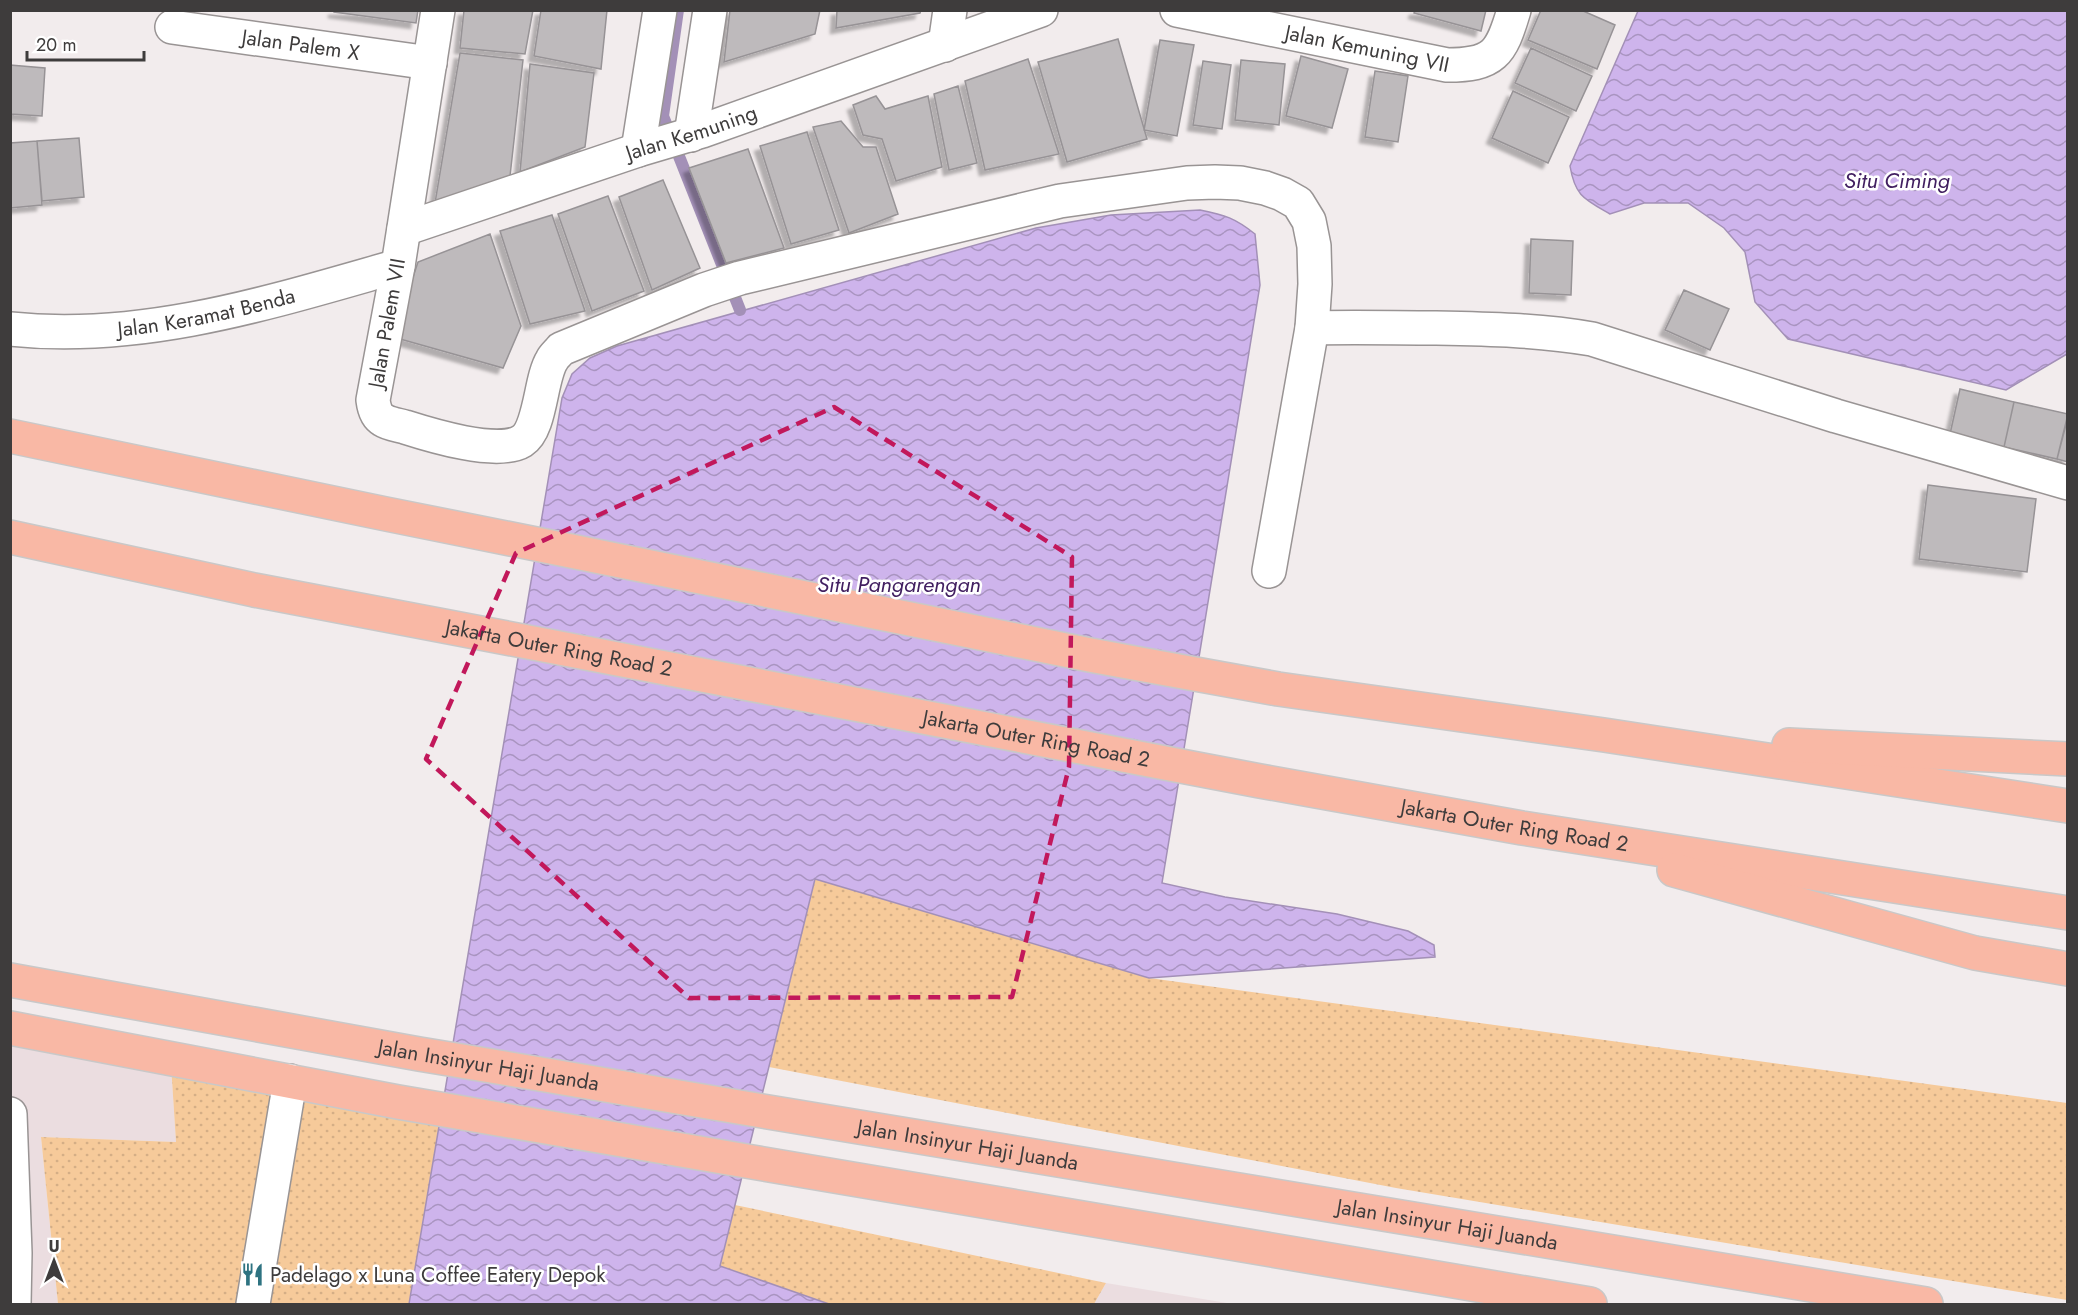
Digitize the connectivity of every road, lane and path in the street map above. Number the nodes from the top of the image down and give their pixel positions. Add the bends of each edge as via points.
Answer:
1 (438, 10) edge
2 (660, 10) edge
3 (711, 10) edge
4 (950, 10) edge
5 (1041, 10) edge
6 (1177, 10) edge
7 (1514, 10) edge
8 (172, 27) dead end
9 (945, 45) junction
10 (430, 63) junction
11 (666, 142) junction
12 (404, 229) junction
13 (398, 266) junction
14 (1312, 328) junction
15 (10, 329) edge
16 (10, 436) edge
17 (2067, 483) edge
18 (10, 537) edge
19 (1269, 571) dead end
20 (1604, 735) junction
21 (2067, 759) edge
22 (2067, 806) edge
23 (1522, 828) junction
24 (2067, 913) edge
25 (2067, 969) edge
26 (10, 980) edge
27 (10, 1028) edge
28 (290, 1082) junction
29 (10, 1114) edge
30 (1502, 1297) edge
31 (1908, 1303) edge
32 (14, 1305) edge
33 (253, 1305) edge
34 (1590, 1305) edge

1 - 10 street, Jalan Palem VII
2 - 11 street
3 - 11 street
4 - 9 street
5 - 9 street
6 - 7 street, Jalan Kemuning VII via 1447,65 1471,65 1486,60 1507,34
8 - 10 street, Jalan Palem X
9 - 11 street, Jalan Kemuning
10 - 12 street, Jalan Palem VII
11 - 12 street, Jalan Kemuning
12 - 13 street, Jalan Palem VII
13 - 14 street, Jalan Palem VII via 373,400 377,415 384,422 438,438 500,447 523,441 534,422 552,359 566,347 740,278 1060,201 1187,183 1240,183 1282,194 1298,203 1309,221 1314,246
13 - 15 street, Jalan Keramat Benda via 192,320 85,333
14 - 17 street via 1492,329 1553,332 1592,339
14 - 19 street
16 - 20 highway via 1090,655 1278,689
18 - 23 highway, Jakarta Outer Ring Road 2 via 376,613 1260,782
20 - 21 highway
20 - 22 highway
23 - 24 highway, Jakarta Outer Ring Road 2
23 - 25 highway via 1975,953
26 - 31 highway, Jalan Insinyur Haji Juanda via 419,1054
27 - 28 highway
28 - 30 highway
28 - 33 street
29 - 32 street
30 - 34 highway

